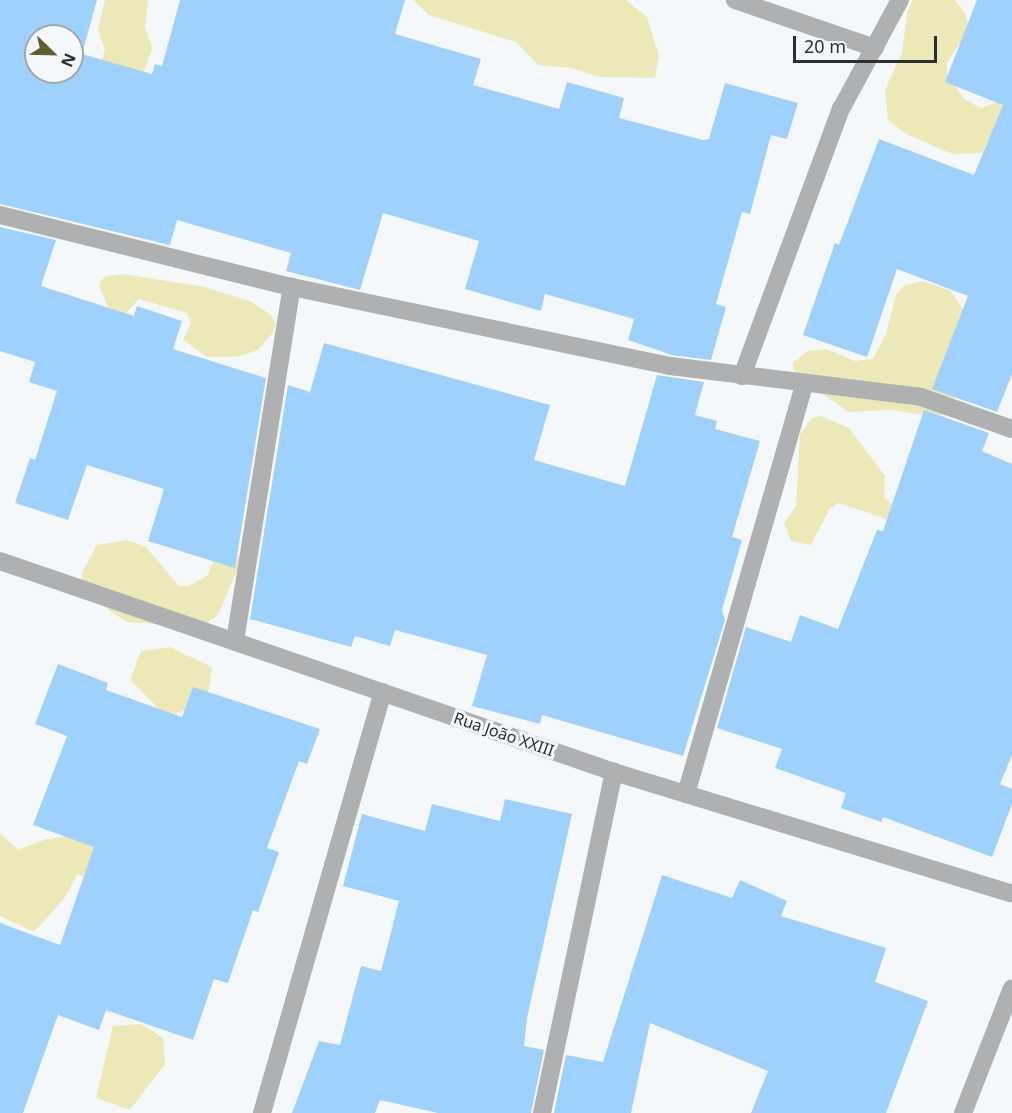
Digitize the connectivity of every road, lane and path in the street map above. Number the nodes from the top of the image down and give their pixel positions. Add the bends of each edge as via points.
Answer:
1 (735, 0) edge
2 (900, 0) edge
3 (875, 48) junction
4 (0, 215) edge
5 (292, 287) junction
6 (742, 376) junction
7 (805, 383) junction
8 (1012, 429) edge
9 (0, 561) edge
10 (235, 641) junction
11 (383, 692) junction
12 (614, 772) junction
13 (686, 794) junction
14 (1012, 894) edge
15 (1012, 988) edge
16 (262, 1113) edge
17 (542, 1113) edge
18 (963, 1113) edge

1 - 3 street
2 - 3 street
3 - 6 street via 841,109
4 - 5 street
5 - 6 street via 670,366
5 - 10 street
6 - 7 street
7 - 8 street via 921,397
7 - 13 street
9 - 10 street, Rua João XXIII
10 - 11 street, Rua João XXIII
11 - 12 street, Rua João XXIII
11 - 16 street
12 - 13 street, Rua João XXIII
12 - 17 street
13 - 14 street, Rua João XXIII
15 - 18 street

